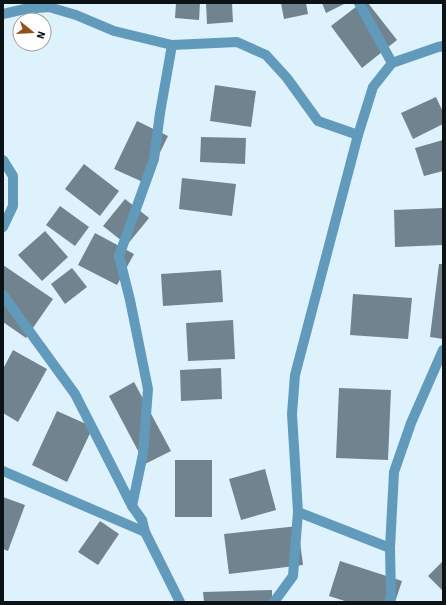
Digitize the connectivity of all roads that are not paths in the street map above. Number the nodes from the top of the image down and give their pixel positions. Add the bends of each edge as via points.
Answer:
1 (359, 3) edge
2 (25, 6) edge
3 (3, 14) edge
4 (172, 45) junction
5 (443, 46) edge
6 (392, 62) junction
7 (358, 136) junction
8 (3, 160) edge
9 (3, 228) edge
10 (3, 295) edge
11 (443, 350) edge
12 (3, 471) edge
13 (132, 506) junction
14 (298, 512) junction
15 (146, 532) junction
16 (390, 548) junction
17 (180, 602) edge
18 (274, 602) edge
19 (389, 602) edge

1 - 6 street
2 - 3 street
2 - 4 street via 49,7 114,31
4 - 7 street via 237,42 266,55 287,78 318,121
4 - 13 street via 154,159 119,256 148,389 143,454
5 - 6 street
6 - 7 street via 373,87
7 - 14 street via 295,375 292,414
8 - 9 street via 13,176 13,206
10 - 13 street via 75,394
11 - 16 street via 411,423 394,472
12 - 15 street
13 - 15 street via 142,520
14 - 16 street
14 - 18 street via 293,576
15 - 17 street
16 - 19 street

